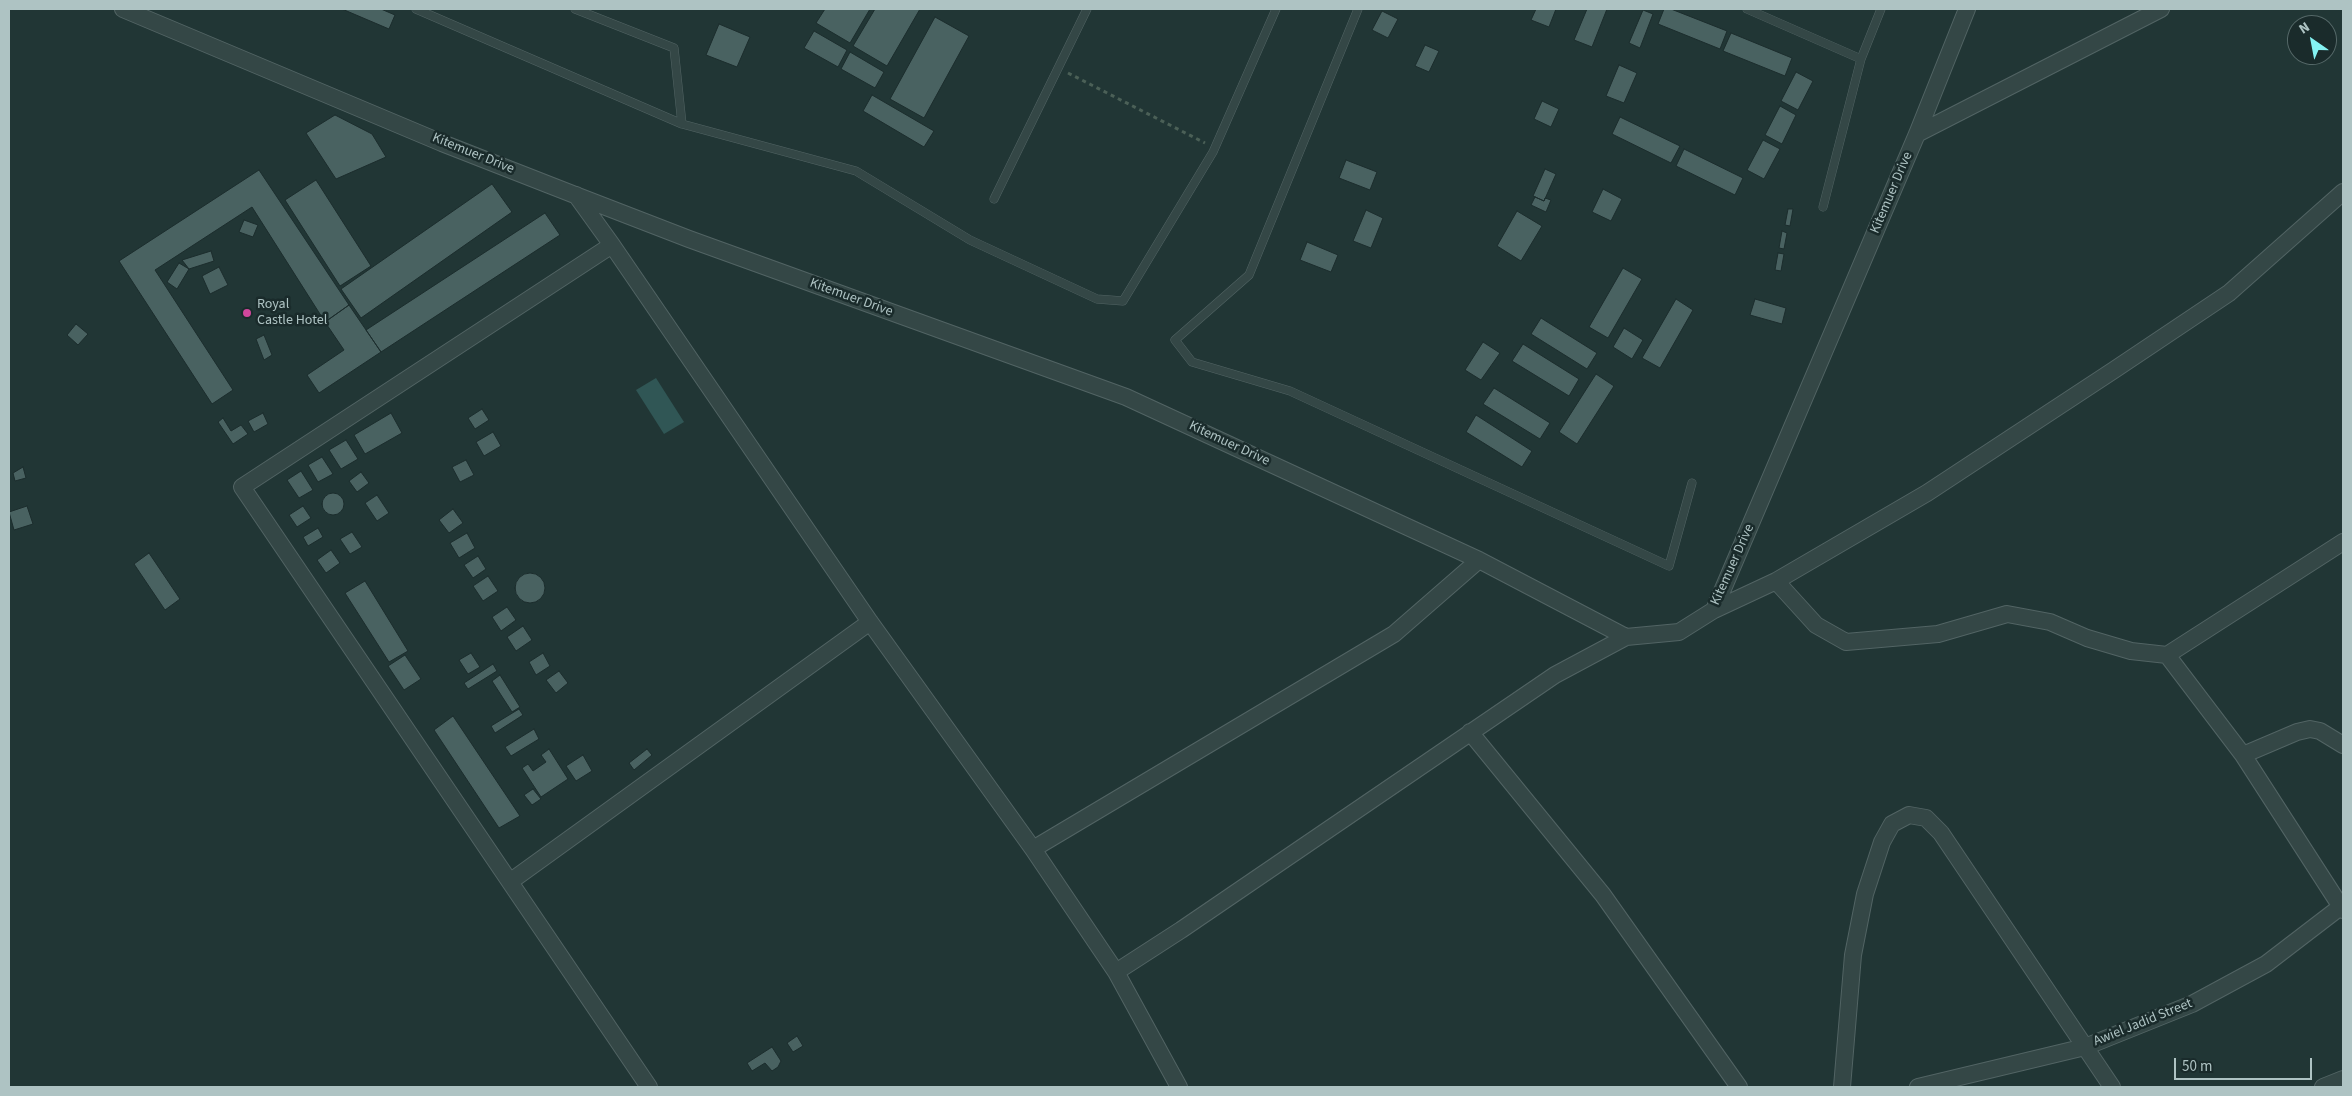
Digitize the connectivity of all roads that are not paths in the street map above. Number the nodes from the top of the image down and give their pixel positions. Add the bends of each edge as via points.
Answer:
1 (123, 9) edge
2 (416, 9) edge
3 (575, 9) edge
4 (1086, 9) edge
5 (1276, 9) edge
6 (1358, 9) edge
7 (1747, 9) edge
8 (1881, 9) edge
9 (1967, 9) edge
10 (2161, 9) edge
11 (1861, 59) junction
12 (682, 124) junction
13 (1917, 134) junction
14 (2343, 192) edge
15 (575, 195) junction
16 (994, 198) dead end
17 (1823, 207) dead end
18 (612, 245) junction
19 (1692, 484) dead end
20 (2343, 542) edge
21 (1479, 560) junction
22 (1776, 581) junction
23 (1714, 610) junction
24 (870, 622) junction
25 (1626, 637) junction
26 (2167, 655) junction
27 (1470, 732) junction
28 (2343, 745) edge
29 (2243, 755) junction
30 (1033, 849) junction
31 (511, 881) junction
32 (2343, 907) edge
33 (1116, 972) junction
34 (2085, 1047) junction
35 (2343, 1079) edge
36 (649, 1087) edge
37 (1179, 1087) edge
38 (1738, 1087) edge
39 (1842, 1087) edge
40 (1918, 1087) edge
41 (2112, 1087) edge
42 (2323, 1087) edge

1 - 15 street, Kitemuer Drive via 442,143
2 - 12 lane
3 - 12 lane via 674,48
4 - 16 lane
5 - 12 lane via 1215,148 1123,301 1097,299 970,240 856,171
6 - 19 lane via 1250,275 1175,340 1192,362 1290,390 1669,566
7 - 11 lane
8 - 11 lane
9 - 13 street, Kitemuer Drive
10 - 13 street
11 - 17 lane
13 - 23 street, Kitemuer Drive
14 - 22 street via 2229,293 1927,493
15 - 18 street
15 - 21 street, Kitemuer Drive via 1126,397
18 - 24 street
18 - 31 street via 242,487
20 - 26 street
21 - 25 street, Kitemuer Drive
21 - 30 street via 1394,634
22 - 23 street
22 - 26 street via 1816,625 1846,642 1938,634 2007,614 2050,622 2130,651
23 - 25 street, Kitemuer Drive via 1679,632
24 - 30 street
24 - 31 street
25 - 27 street via 1555,675
26 - 29 street
27 - 33 street
27 - 38 street via 1603,896
28 - 29 street via 2320,731 2310,729
29 - 32 street
30 - 33 street
31 - 36 street
32 - 34 street, Awiel Jadid Street via 2266,964 2200,1000
33 - 37 street
34 - 39 street via 1941,833 1926,818 1909,815 1892,824 1882,842 1865,894 1853,955
34 - 40 street, Awiel Jadid Street
34 - 41 street
35 - 42 street

